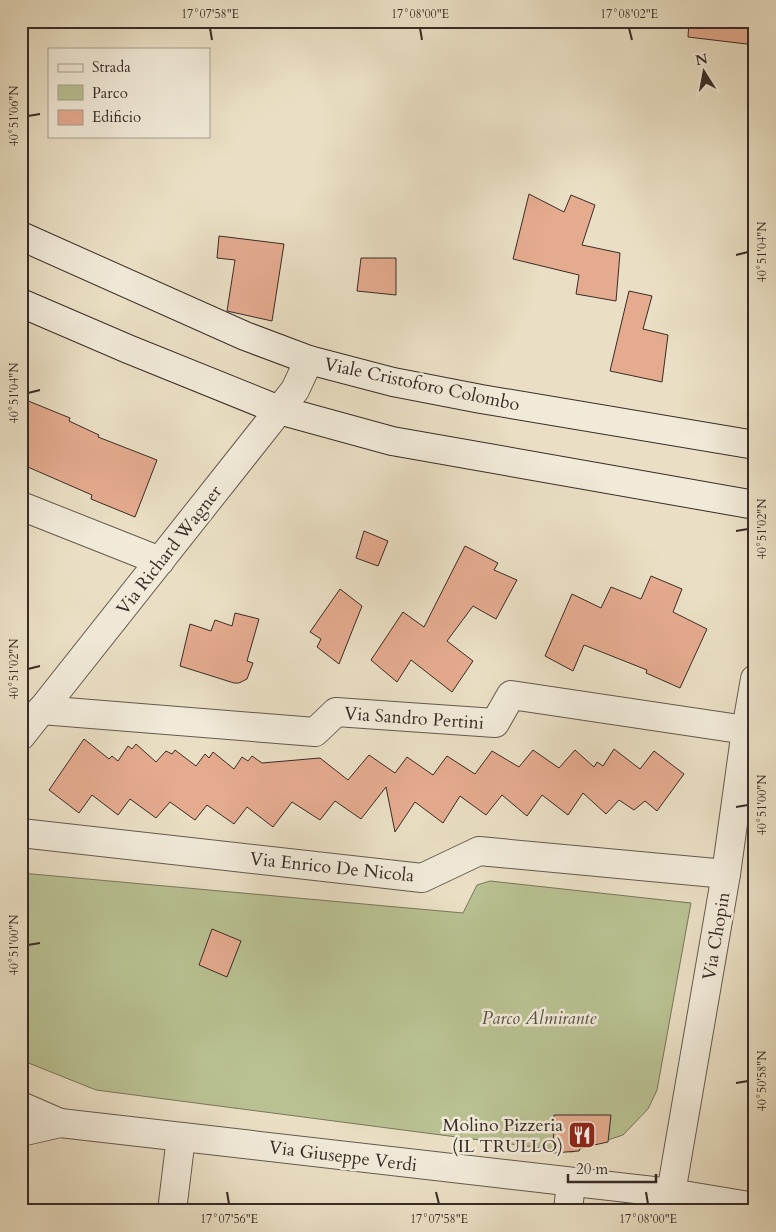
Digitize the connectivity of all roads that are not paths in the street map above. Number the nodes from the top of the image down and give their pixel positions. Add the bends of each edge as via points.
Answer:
1 (21, 236) edge
2 (21, 302) edge
3 (309, 360) junction
4 (280, 410) junction
5 (755, 445) edge
6 (755, 505) edge
7 (21, 506) edge
8 (160, 561) junction
9 (755, 678) edge
10 (42, 710) junction
11 (746, 730) junction
12 (21, 736) edge
13 (21, 833) edge
14 (726, 874) junction
15 (21, 1106) edge
16 (60, 1123) junction
17 (21, 1132) edge
18 (181, 1137) junction
19 (571, 1182) junction
20 (671, 1193) junction
21 (755, 1207) edge
22 (172, 1211) edge
23 (568, 1211) edge

1 - 3 street, Viale Cristoforo Colombo via 245,336
2 - 4 street
3 - 4 street, Via Richard Wagner via 295,390
3 - 5 street, Viale Cristoforo Colombo via 432,390
4 - 6 street via 392,441
4 - 8 street, Via Richard Wagner
7 - 8 street
8 - 10 street, Via Richard Wagner
9 - 11 street, Via Chopin
10 - 11 street, Via Sandro Pertini via 315,732 336,712 495,723 511,696
10 - 12 street, Via Richard Wagner
11 - 14 street, Via Chopin
13 - 14 street, Via Enrico De Nicola via 422,878 479,851
14 - 20 street, Via Chopin
15 - 16 street
16 - 17 street, Via Giuseppe Verdi
16 - 18 street, Via Giuseppe Verdi
18 - 19 street, Via Giuseppe Verdi
18 - 22 street
19 - 20 street, Via Giuseppe Verdi
19 - 23 street
20 - 21 street, Via Giuseppe Verdi

